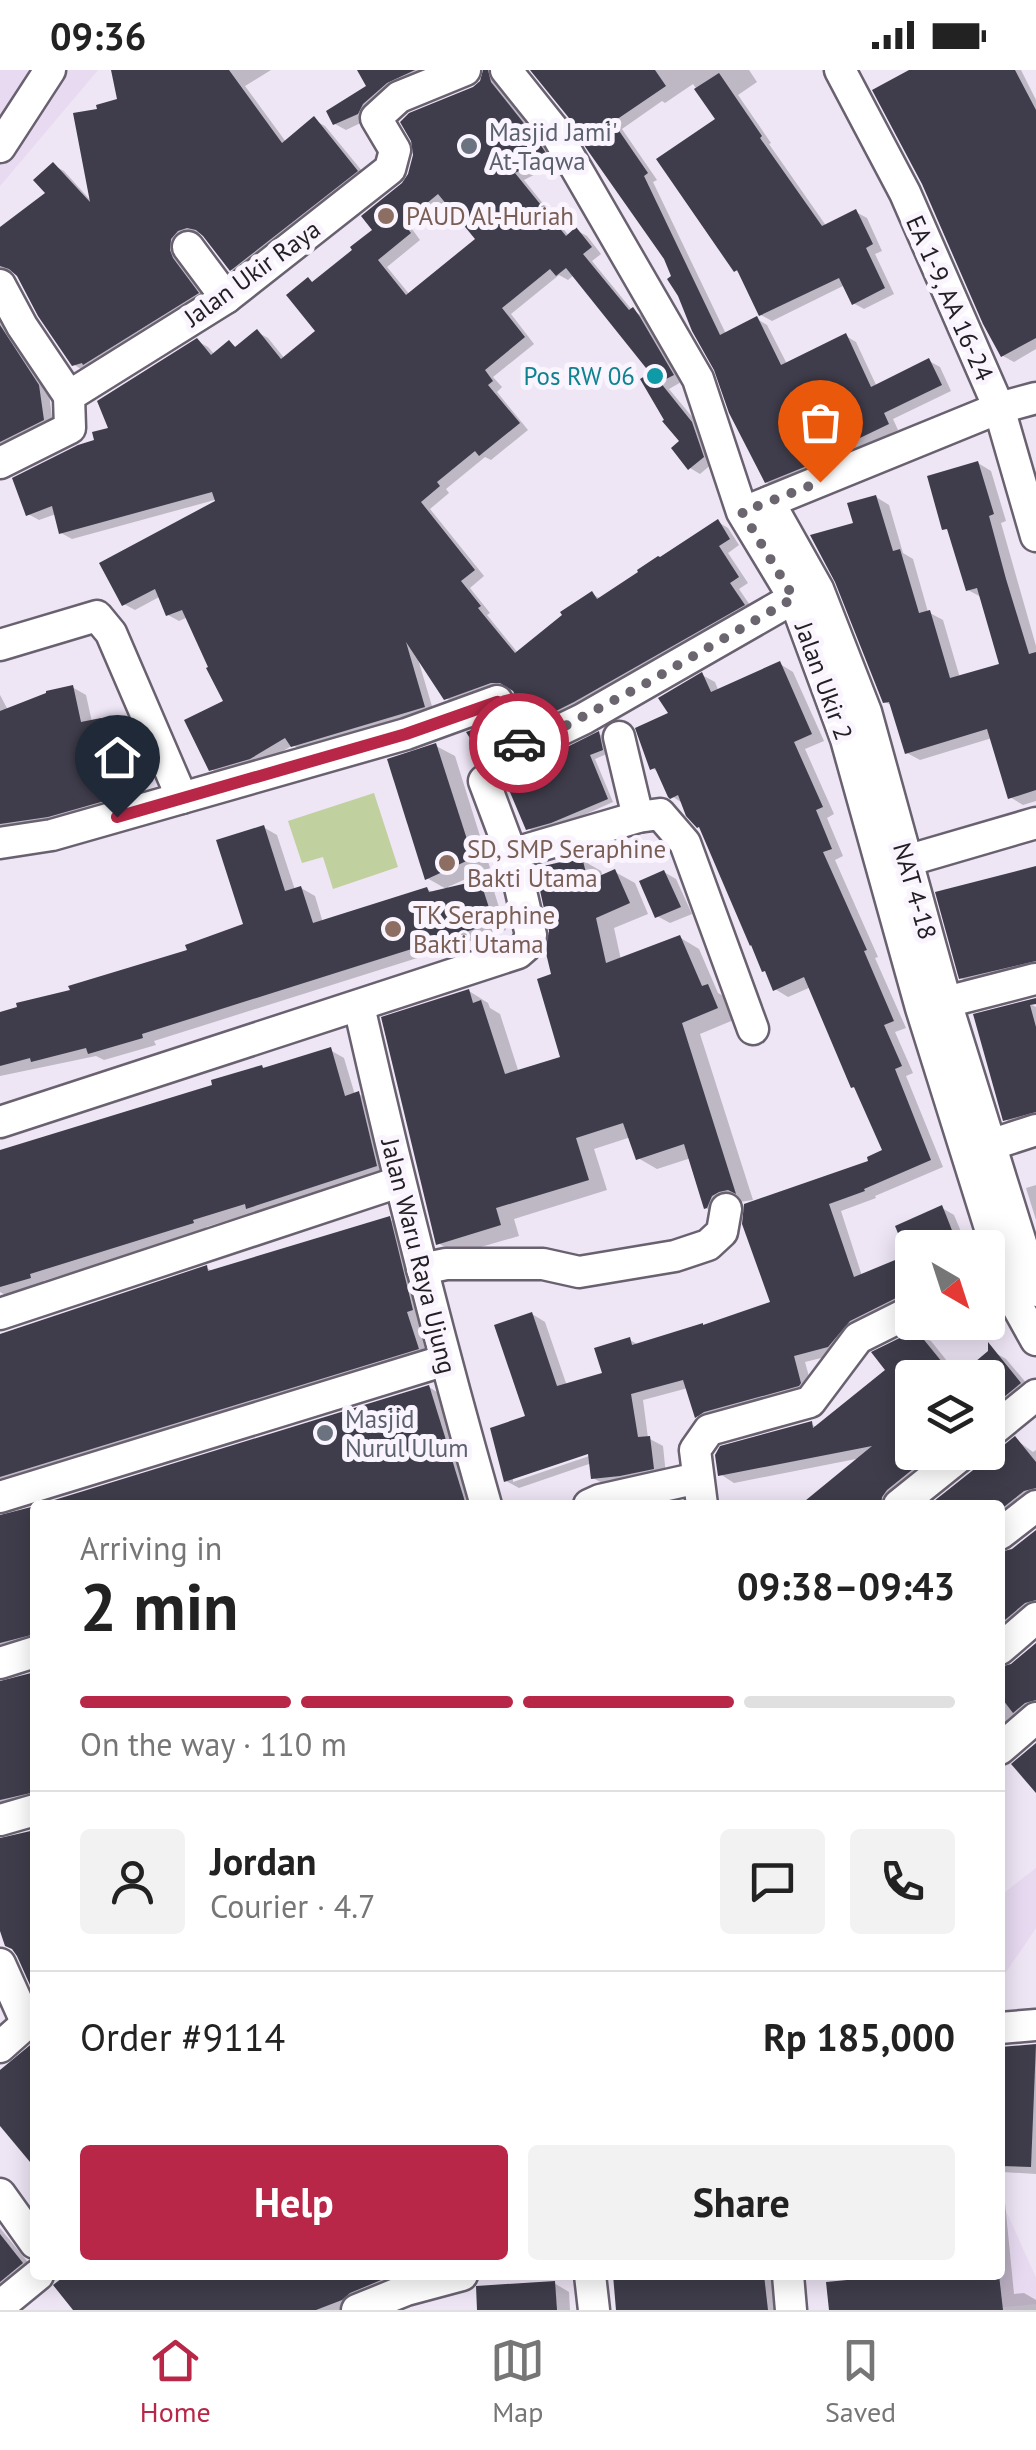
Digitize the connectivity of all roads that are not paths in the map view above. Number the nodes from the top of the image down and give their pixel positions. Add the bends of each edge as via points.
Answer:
1 (50, 70) edge
2 (466, 70) edge
3 (506, 70) edge
4 (840, 70) edge
5 (0, 147) edge
6 (188, 247) dead end
7 (0, 286) edge
8 (226, 298) junction
9 (69, 396) junction
10 (1036, 398) edge
11 (998, 408) junction
12 (0, 464) edge
13 (756, 507) junction
14 (1036, 536) edge
15 (794, 598) junction
16 (0, 645) edge
17 (619, 737) dead end
18 (484, 780) dead end
19 (182, 798) junction
20 (638, 817) junction
21 (1036, 823) edge
22 (0, 843) edge
23 (514, 861) junction
24 (906, 861) junction
25 (1035, 978) edge
26 (946, 1002) junction
27 (359, 1006) junction
28 (754, 1029) dead end
29 (0, 1122) edge
30 (1036, 1130) edge
31 (990, 1145) junction
32 (399, 1182) junction
33 (726, 1209) dead end
34 (422, 1270) junction
35 (1021, 1291) edge
36 (0, 1314) edge
37 (895, 1319) edge
38 (1036, 1340) edge
39 (444, 1359) junction
40 (1036, 1395) edge
41 (1005, 1420) edge
42 (942, 1470) edge
43 (700, 1491) edge
44 (0, 1498) edge
45 (485, 1500) edge
46 (600, 1500) edge
47 (906, 1500) edge
48 (1036, 1506) edge
49 (1005, 1530) edge
50 (1036, 1618) edge
51 (1005, 1645) edge
52 (30, 1654) edge
53 (0, 1663) edge
54 (1036, 1718) edge
55 (1005, 1744) edge
56 (30, 1811) edge
57 (0, 1820) edge
58 (0, 1964) edge
59 (30, 2018) edge
60 (30, 2021) edge
61 (1036, 2025) edge
62 (1005, 2028) edge
63 (0, 2047) edge
64 (0, 2194) edge
65 (30, 2236) edge
66 (32, 2280) edge
67 (443, 2280) edge
68 (591, 2280) edge
69 (788, 2280) edge
70 (0, 2306) edge
71 (369, 2307) edge
72 (594, 2310) edge
73 (791, 2310) edge

1 - 5 street
2 - 8 street, Jalan Ukir Raya via 399,98 376,118 395,150 390,169
3 - 13 street, Jalan Ukir 2 via 554,130 698,379
4 - 11 street, EA 1-9, AA 16-24 via 904,193
6 - 8 street
7 - 9 street
8 - 9 street, Jalan Ukir Raya
9 - 12 street via 70,428
10 - 11 street
11 - 13 street
11 - 14 street, EA 1-9, AA 16-24
13 - 15 street, Jalan Ukir 2
13 - 24 street, NAT 4-18 via 818,589 866,712
15 - 19 street via 527,746 497,702
15 - 35 street, Jalan Ukir 2 via 846,739 921,1008
16 - 19 street via 97,616 111,632
17 - 20 street
18 - 23 street
19 - 22 street via 52,836
20 - 23 street via 522,851
20 - 28 street via 660,814 685,842
21 - 24 street
23 - 27 street via 531,935 526,946
24 - 26 street, NAT 4-18
25 - 26 street
26 - 31 street, NAT 4-18
27 - 29 street
27 - 32 street, Jalan Waru Raya Ujung
30 - 31 street
31 - 35 street, NAT 4-18
32 - 34 street, Jalan Waru Raya Ujung
32 - 36 street
33 - 34 street via 722,1232 675,1256 579,1272 543,1264
34 - 39 street, Jalan Waru Raya Ujung
35 - 38 street, Jalan Ukir 2
37 - 43 street via 858,1338 810,1402 709,1430 695,1450
39 - 44 street
39 - 45 street, Jalan Waru Raya Ujung
40 - 41 street
42 - 47 street
43 - 46 street
48 - 49 street
50 - 51 street
52 - 53 street
54 - 55 street
56 - 57 street
58 - 59 street
60 - 63 street
61 - 62 street
64 - 65 street
66 - 70 street
67 - 71 street
68 - 72 street
69 - 73 street

